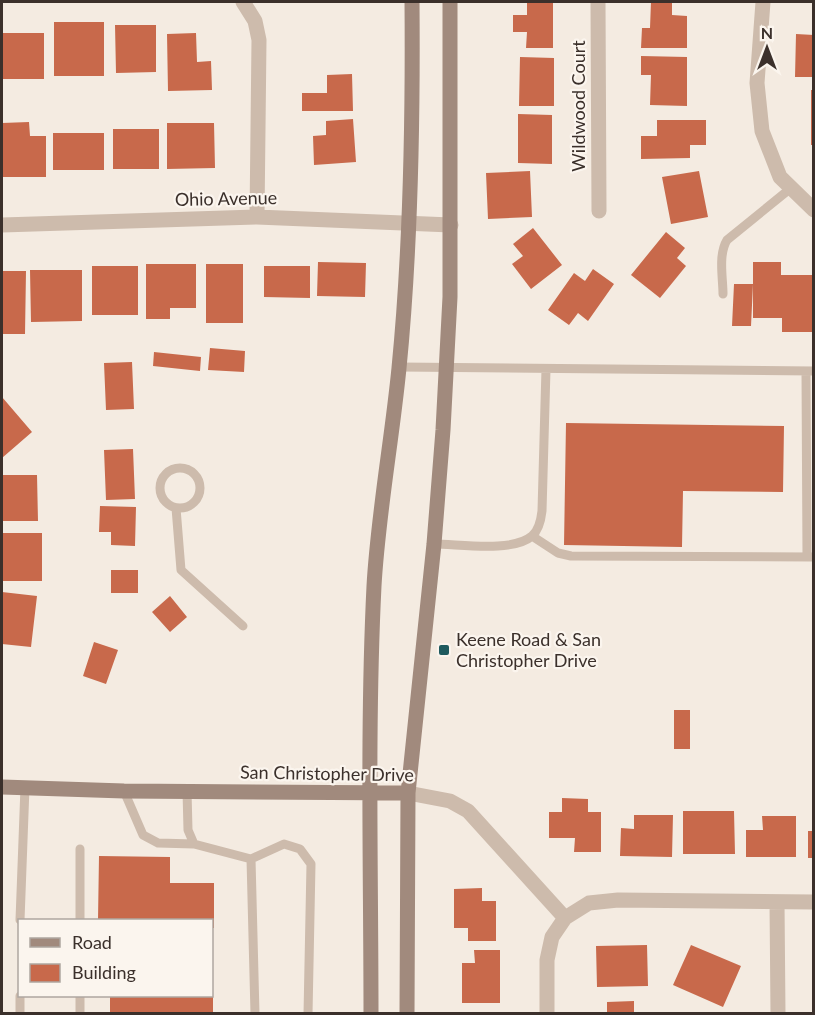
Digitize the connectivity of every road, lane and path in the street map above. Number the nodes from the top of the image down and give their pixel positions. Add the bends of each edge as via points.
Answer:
1 (243, 2) edge
2 (412, 2) edge
3 (450, 2) edge
4 (598, 2) edge
5 (763, 2) edge
6 (791, 188) junction
7 (813, 210) edge
8 (599, 211) dead end
9 (257, 217) junction
10 (409, 223) junction
11 (2, 225) edge
12 (451, 225) junction
13 (723, 294) dead end
14 (399, 367) junction
15 (446, 368) junction
16 (546, 369) junction
17 (810, 371) edge
18 (176, 508) junction
19 (532, 536) junction
20 (434, 544) junction
21 (810, 557) edge
22 (243, 626) dead end
23 (2, 787) edge
24 (25, 787) junction
25 (124, 790) junction
26 (187, 791) junction
27 (370, 792) junction
28 (408, 793) junction
29 (194, 844) junction
30 (80, 849) dead end
31 (251, 859) junction
32 (777, 902) junction
33 (813, 903) edge
34 (565, 918) junction
35 (20, 919) edge
36 (80, 919) edge
37 (20, 997) edge
38 (80, 997) edge
39 (20, 1014) edge
40 (80, 1014) edge
41 (255, 1014) edge
42 (308, 1014) edge
43 (371, 1014) edge
44 (407, 1014) edge
45 (547, 1014) edge
46 (778, 1014) edge

1 - 9 street via 255,21 259,40
2 - 10 main road
3 - 12 main road
4 - 8 street, Wildwood Court
5 - 6 street via 757,83 762,131 780,177
6 - 7 street
6 - 13 lane via 727,240 722,255
9 - 10 street, Ohio Avenue
9 - 11 street, Ohio Avenue
10 - 12 street, Ohio Avenue
10 - 14 main road
12 - 15 main road
14 - 15 lane
14 - 27 main road via 375,582
15 - 16 lane
15 - 20 main road
16 - 17 lane
16 - 19 lane via 542,511
17 - 21 lane
18 - 18 lane via 165,502 160,484 167,473 179,468 196,476 201,490 190,506
18 - 22 lane via 181,570
19 - 20 lane via 507,545
19 - 21 lane via 558,553 571,556
20 - 28 main road
23 - 24 main road, San Christopher Drive
24 - 25 main road, San Christopher Drive
24 - 35 lane
25 - 26 main road, San Christopher Drive
25 - 29 lane via 143,835 158,843
26 - 27 main road, San Christopher Drive
26 - 29 lane via 188,830
27 - 28 main road, San Christopher Drive
27 - 43 main road
28 - 34 street, San Christopher Drive via 450,801 468,811
28 - 44 main road
29 - 31 lane
30 - 36 lane
31 - 41 lane
31 - 42 lane via 284,844 300,849 311,864
32 - 33 street
32 - 34 street via 618,900 589,903
32 - 46 street
34 - 45 street via 552,937 547,960
37 - 39 lane
38 - 40 lane

